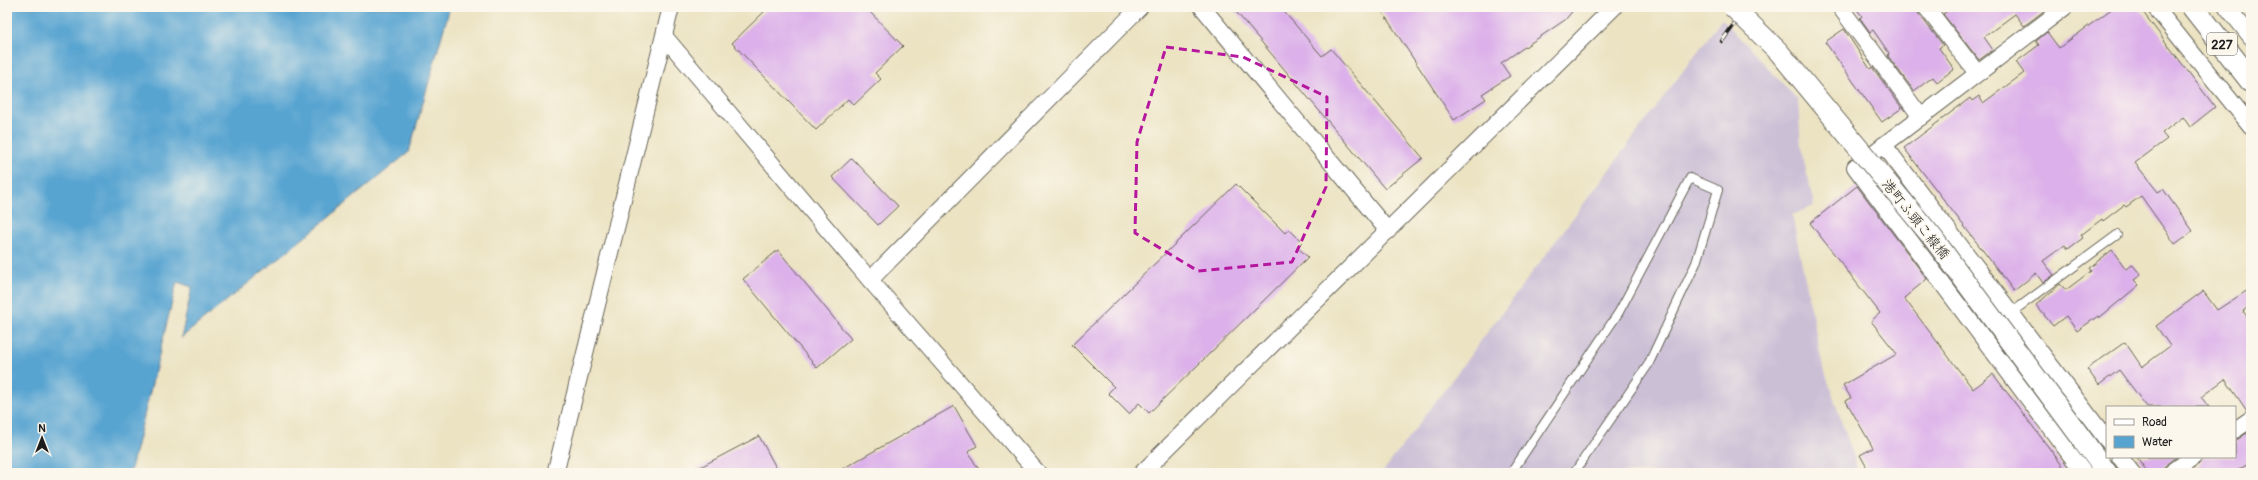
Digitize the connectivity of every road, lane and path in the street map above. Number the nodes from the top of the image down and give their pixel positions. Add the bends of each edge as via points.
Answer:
1 (671, 7) edge
2 (1140, 7) edge
3 (1202, 7) edge
4 (1614, 7) edge
5 (1734, 7) edge
6 (1840, 7) edge
7 (2065, 7) edge
8 (2155, 7) edge
9 (2193, 7) edge
10 (2227, 7) edge
11 (1930, 8) edge
12 (664, 36) junction
13 (2251, 37) edge
14 (1977, 74) junction
15 (2251, 81) edge
16 (1921, 117) junction
17 (2251, 126) edge
18 (1884, 145) junction
19 (1388, 231) junction
20 (2117, 235) dead end
21 (870, 280) junction
22 (2011, 313) junction
23 (2251, 419) edge
24 (2236, 429) edge
25 (2106, 439) edge
26 (2121, 458) edge
27 (2192, 458) edge
28 (557, 473) edge
29 (1038, 473) edge
30 (1142, 473) edge
31 (1511, 473) edge
32 (1574, 473) edge
33 (2084, 473) edge
34 (2107, 473) edge
35 (2132, 473) edge
36 (2171, 473) edge

1 - 12 street
2 - 21 street
3 - 19 street
4 - 19 street
5 - 34 street, 港町ふ頭こ線橋, bridge via 1778,51 1933,238
6 - 16 street
7 - 14 street
8 - 17 street
9 - 15 highway, 227
10 - 13 street
11 - 14 street
12 - 21 street
12 - 28 street
14 - 16 street
16 - 18 street
18 - 22 street
18 - 33 street via 1855,167
19 - 30 street
20 - 22 lane
21 - 29 street
22 - 25 street
23 - 24 street
26 - 35 street
27 - 36 street
31 - 32 lane via 1619,312 1690,178 1718,190 1696,263 1648,366

